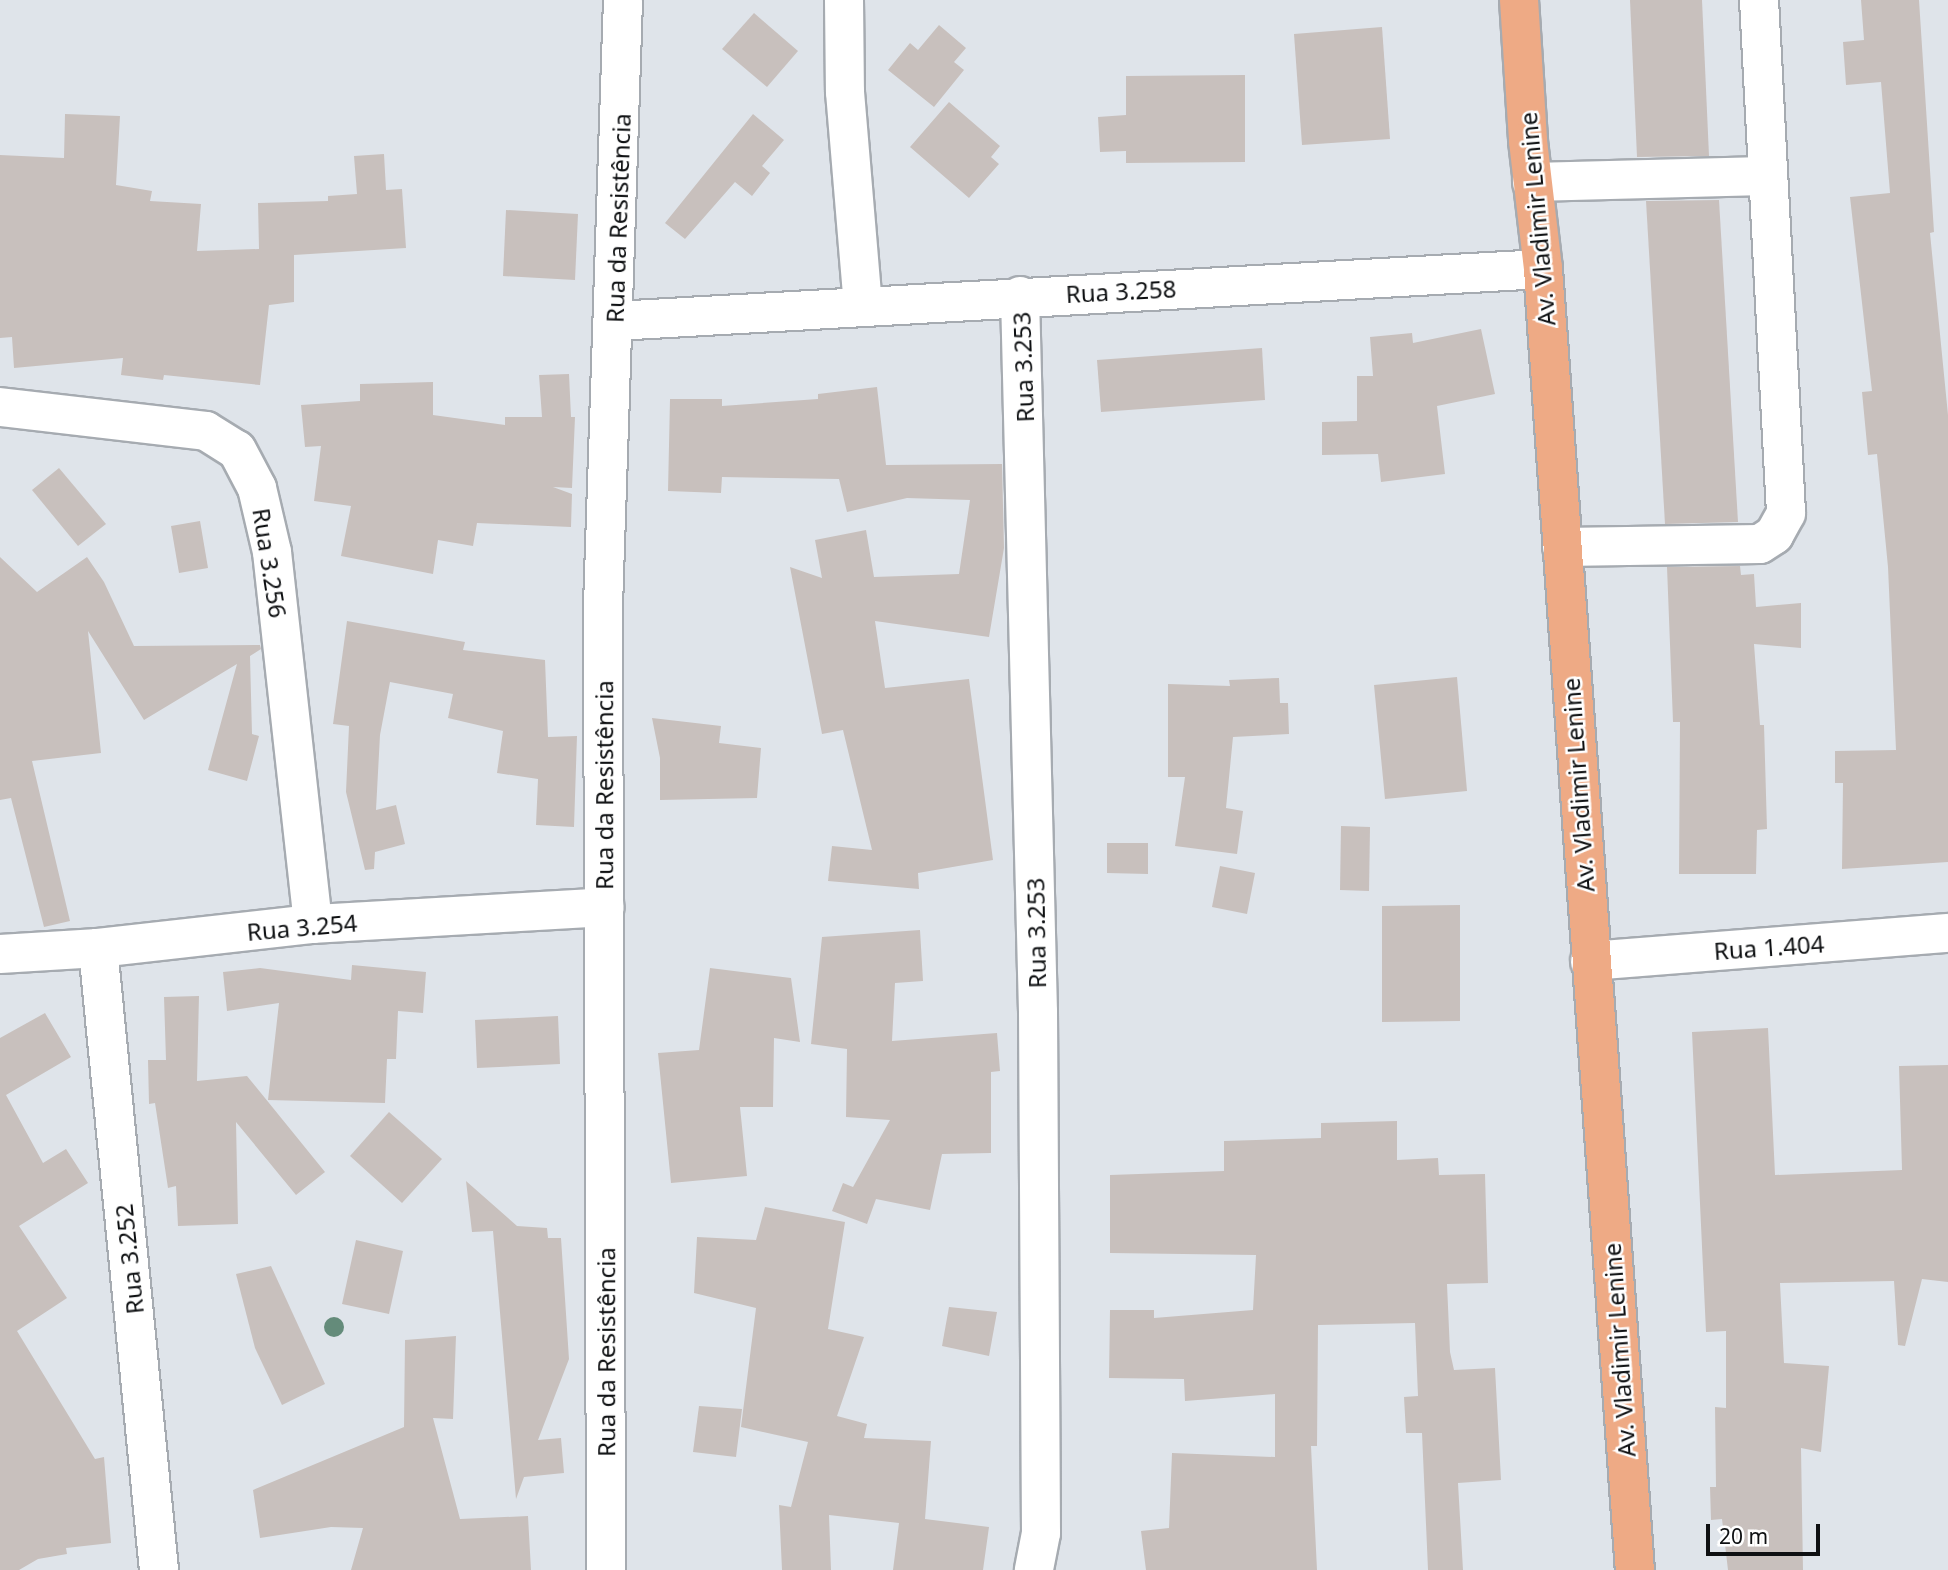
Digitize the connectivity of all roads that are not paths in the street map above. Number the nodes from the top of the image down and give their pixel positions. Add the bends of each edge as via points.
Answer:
1 (623, 0) edge
2 (844, 0) edge
3 (1520, 0) edge
4 (1759, 0) edge
5 (1765, 176) junction
6 (1532, 182) junction
7 (1543, 270) junction
8 (1020, 296) junction
9 (863, 306) junction
10 (615, 321) junction
11 (0, 407) edge
12 (1562, 547) junction
13 (605, 907) junction
14 (313, 924) junction
15 (1948, 933) edge
16 (98, 948) junction
17 (0, 954) edge
18 (1590, 961) junction
19 (159, 1570) edge
20 (606, 1570) edge
21 (1034, 1570) edge
22 (1635, 1570) edge

1 - 10 street, Rua da Resistência
2 - 9 street via 845,92
3 - 6 main road, Av. Vladimir Lenine
4 - 5 street
5 - 6 street
5 - 12 street via 1786,459 1786,513 1774,535 1760,544
6 - 7 main road, Av. Vladimir Lenine
7 - 8 street, Rua 3.258
7 - 12 main road, Av. Vladimir Lenine
8 - 9 street, Rua 3.258
8 - 21 street, Rua 3.253 via 1038,1012 1041,1533
9 - 10 street, Rua 3.258
10 - 13 street, Rua da Resistência via 603,606
11 - 14 street, Rua 3.256 via 206,431 237,450 257,488 272,552
12 - 18 main road, Av. Vladimir Lenine
13 - 14 street, Rua 3.254
13 - 20 street, Rua da Resistência
14 - 16 street, Rua 3.254
15 - 18 street, Rua 1.404
16 - 17 street, Rua 3.254
16 - 19 street, Rua 3.252
18 - 22 main road, Av. Vladimir Lenine

